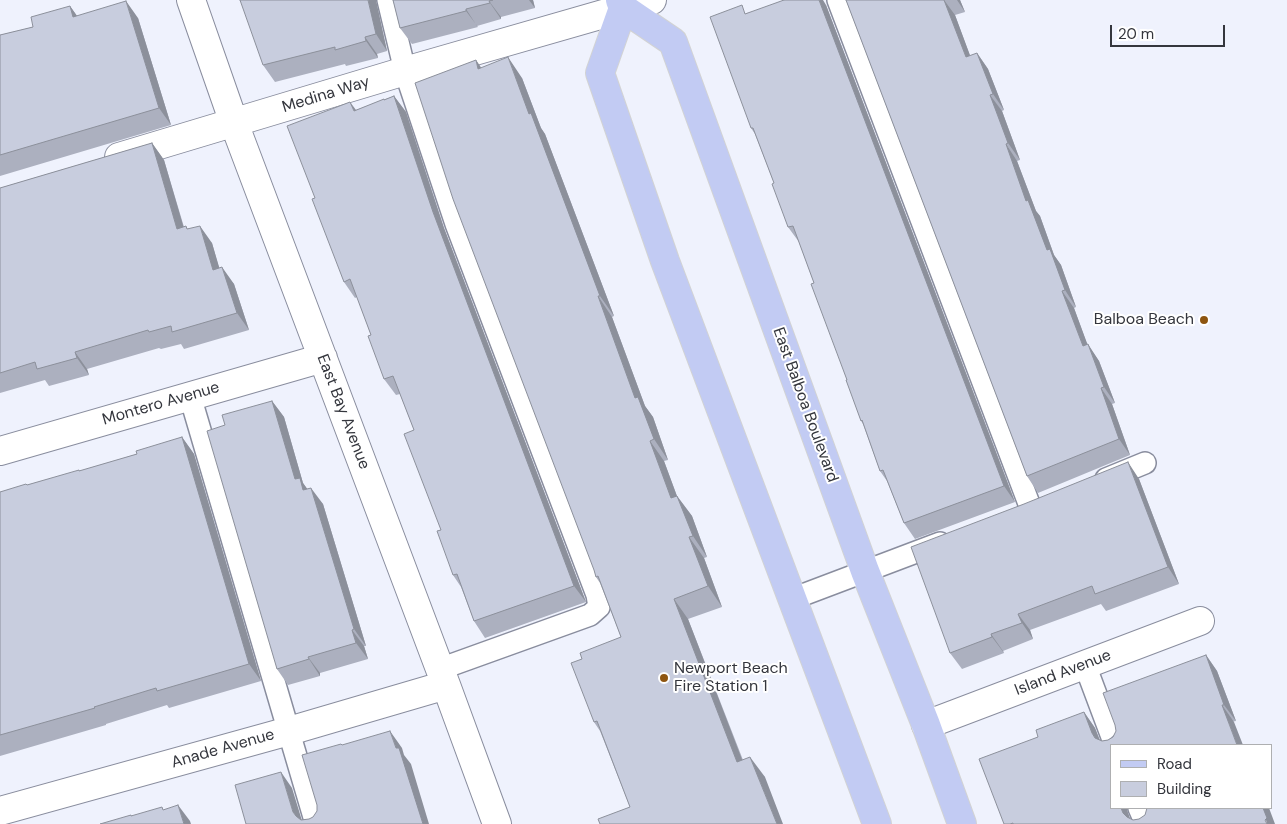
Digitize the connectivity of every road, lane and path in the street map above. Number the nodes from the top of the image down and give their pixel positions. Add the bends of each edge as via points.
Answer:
1 (191, 0) edge
2 (388, 0) edge
3 (652, 0) edge
4 (838, 0) edge
5 (622, 4) edge
6 (405, 71) junction
7 (234, 123) junction
8 (94, 165) edge
9 (323, 358) junction
10 (190, 396) junction
11 (0, 451) edge
12 (1145, 463) dead end
13 (1092, 484) edge
14 (1030, 509) edge
15 (957, 536) edge
16 (866, 571) junction
17 (792, 599) junction
18 (1200, 621) dead end
19 (1085, 664) junction
20 (443, 677) junction
21 (926, 726) junction
22 (289, 730) junction
23 (1116, 744) edge
24 (1139, 809) edge
25 (0, 811) edge
26 (316, 824) edge
27 (497, 824) edge
28 (877, 824) edge
29 (962, 824) edge
30 (1146, 824) edge

1 - 7 street, East Bay Avenue
2 - 6 lane
3 - 5 street, Medina Way
4 - 14 lane
5 - 6 street, Medina Way
5 - 16 main road, East Balboa Boulevard via 673,42
5 - 17 main road via 600,73 665,261
6 - 7 street, Medina Way
6 - 20 lane via 456,224 599,607 590,615
7 - 8 street, Medina Way
7 - 9 street, East Bay Avenue
9 - 10 street, Montero Avenue
9 - 20 street, East Bay Avenue
10 - 11 street, Montero Avenue
10 - 22 lane
12 - 13 lane
15 - 16 lane
16 - 17 lane
16 - 21 main road, East Balboa Boulevard
17 - 28 main road
18 - 19 street, Island Avenue
19 - 21 street, Island Avenue
19 - 23 lane
20 - 22 street, Anade Avenue
20 - 27 street, East Bay Avenue
21 - 29 main road, East Balboa Boulevard
22 - 25 street, Anade Avenue
22 - 26 lane
24 - 30 lane

